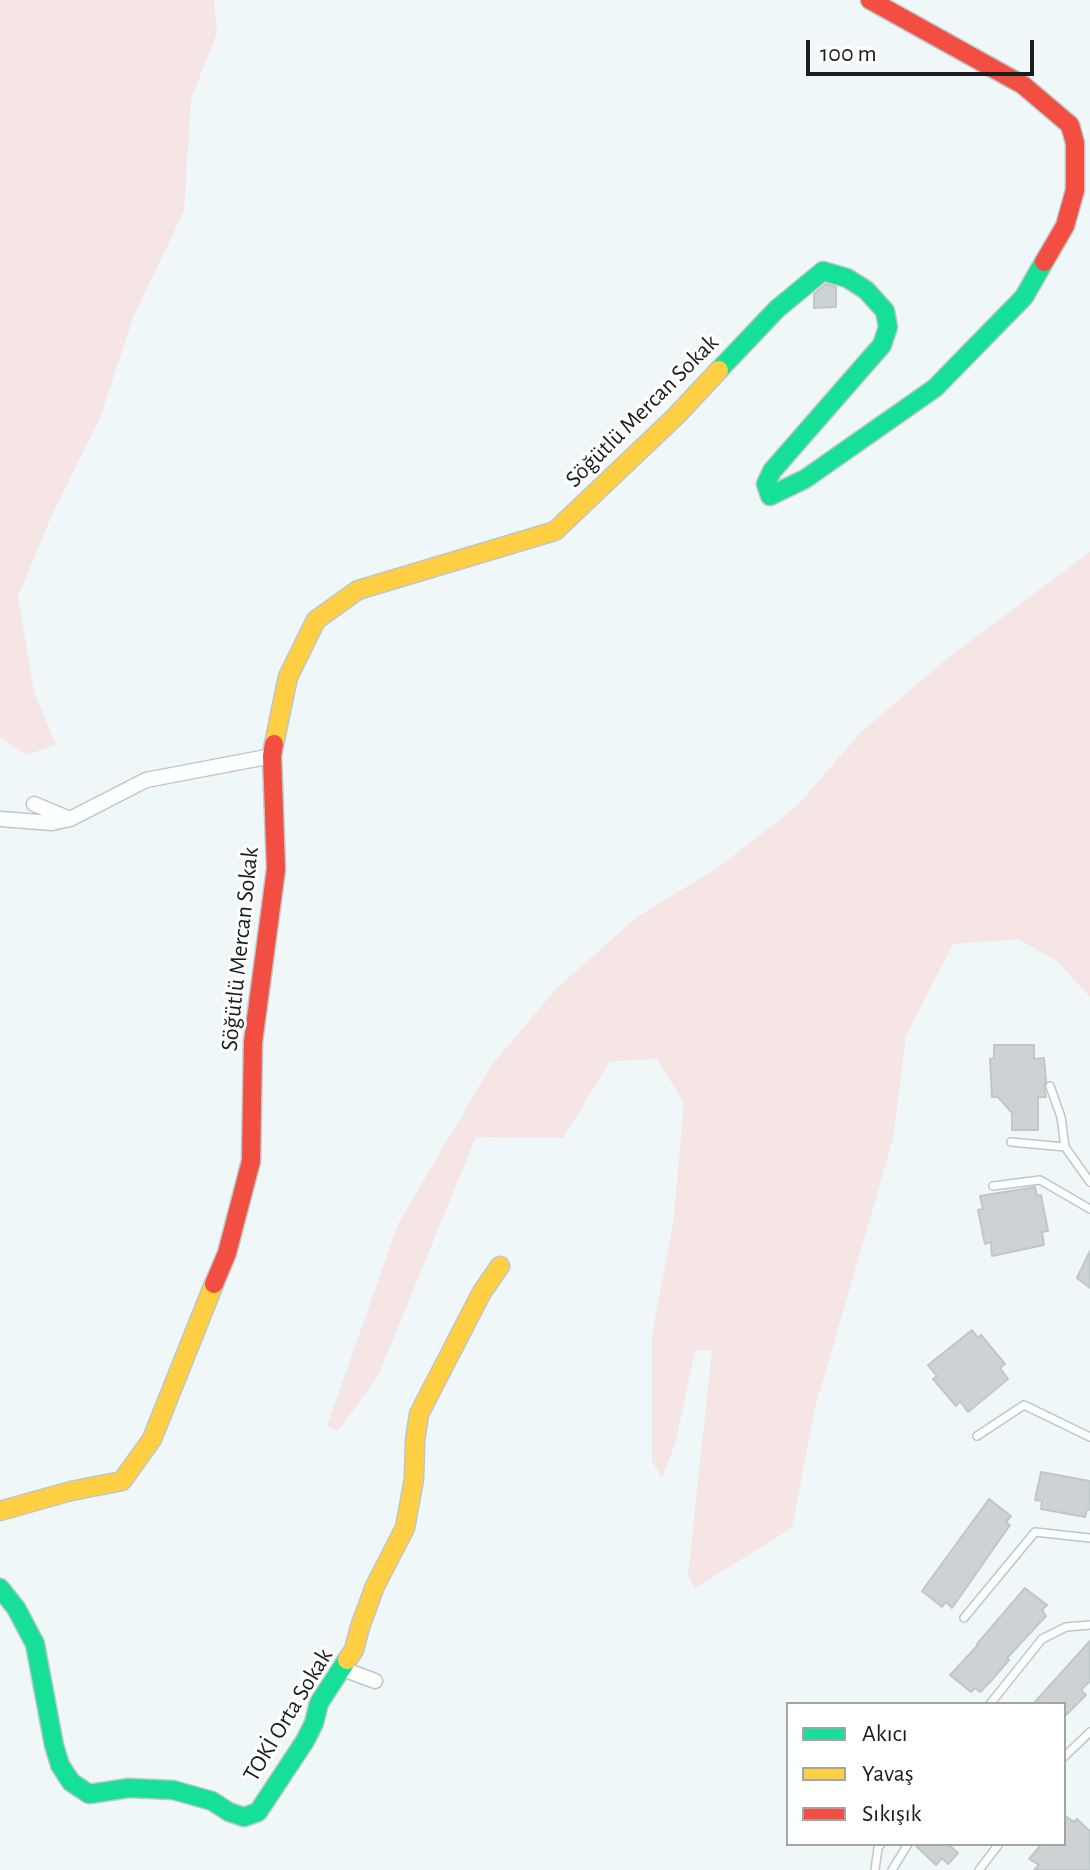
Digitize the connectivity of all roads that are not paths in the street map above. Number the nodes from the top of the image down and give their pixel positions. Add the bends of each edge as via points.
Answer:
1 (870, 0) edge
2 (272, 756) junction
3 (34, 804) dead end
4 (70, 819) junction
5 (2, 821) edge
6 (1050, 1086) dead end
7 (1011, 1142) dead end
8 (1065, 1147) junction
9 (1090, 1182) edge
10 (993, 1186) dead end
11 (1090, 1209) edge
12 (500, 1266) dead end
13 (977, 1436) dead end
14 (1090, 1437) edge
15 (0, 1511) edge
16 (1090, 1538) edge
17 (0, 1588) edge
18 (964, 1618) dead end
19 (1090, 1625) edge
20 (343, 1669) junction
21 (375, 1681) dead end
22 (992, 1702) edge
23 (1090, 1732) edge
24 (1066, 1755) edge
25 (880, 1846) edge
26 (907, 1846) edge
27 (997, 1846) edge
28 (875, 1870) edge
29 (892, 1870) edge
30 (979, 1870) edge

1 - 2 street, Söğütlü Mercan Sokak via 1023,85 1070,125 1075,190 1065,226 1024,297 935,388 805,479 770,496 766,484 772,471 882,345 888,327 885,311 866,290 823,271 777,309 676,416 555,531 358,590 316,620 288,677
2 - 4 street via 146,780
2 - 15 street, Söğütlü Mercan Sokak via 276,869 253,1042 251,1161 227,1253 152,1439 122,1481
3 - 4 street
4 - 5 street
6 - 8 lane
7 - 8 lane
8 - 9 lane
10 - 11 lane via 1040,1180
12 - 20 street, TOKİ Orta Sokak via 419,1414 405,1528 375,1586
13 - 14 lane via 1024,1405
16 - 18 lane via 1035,1532
17 - 20 street, TOKİ Orta Sokak via 35,1644 60,1765 71,1782 89,1794 129,1788 173,1790 244,1817 258,1812 305,1741 319,1703
19 - 22 lane via 1066,1627 1042,1639
20 - 21 street
23 - 24 lane
25 - 28 lane
26 - 29 lane
27 - 30 lane

